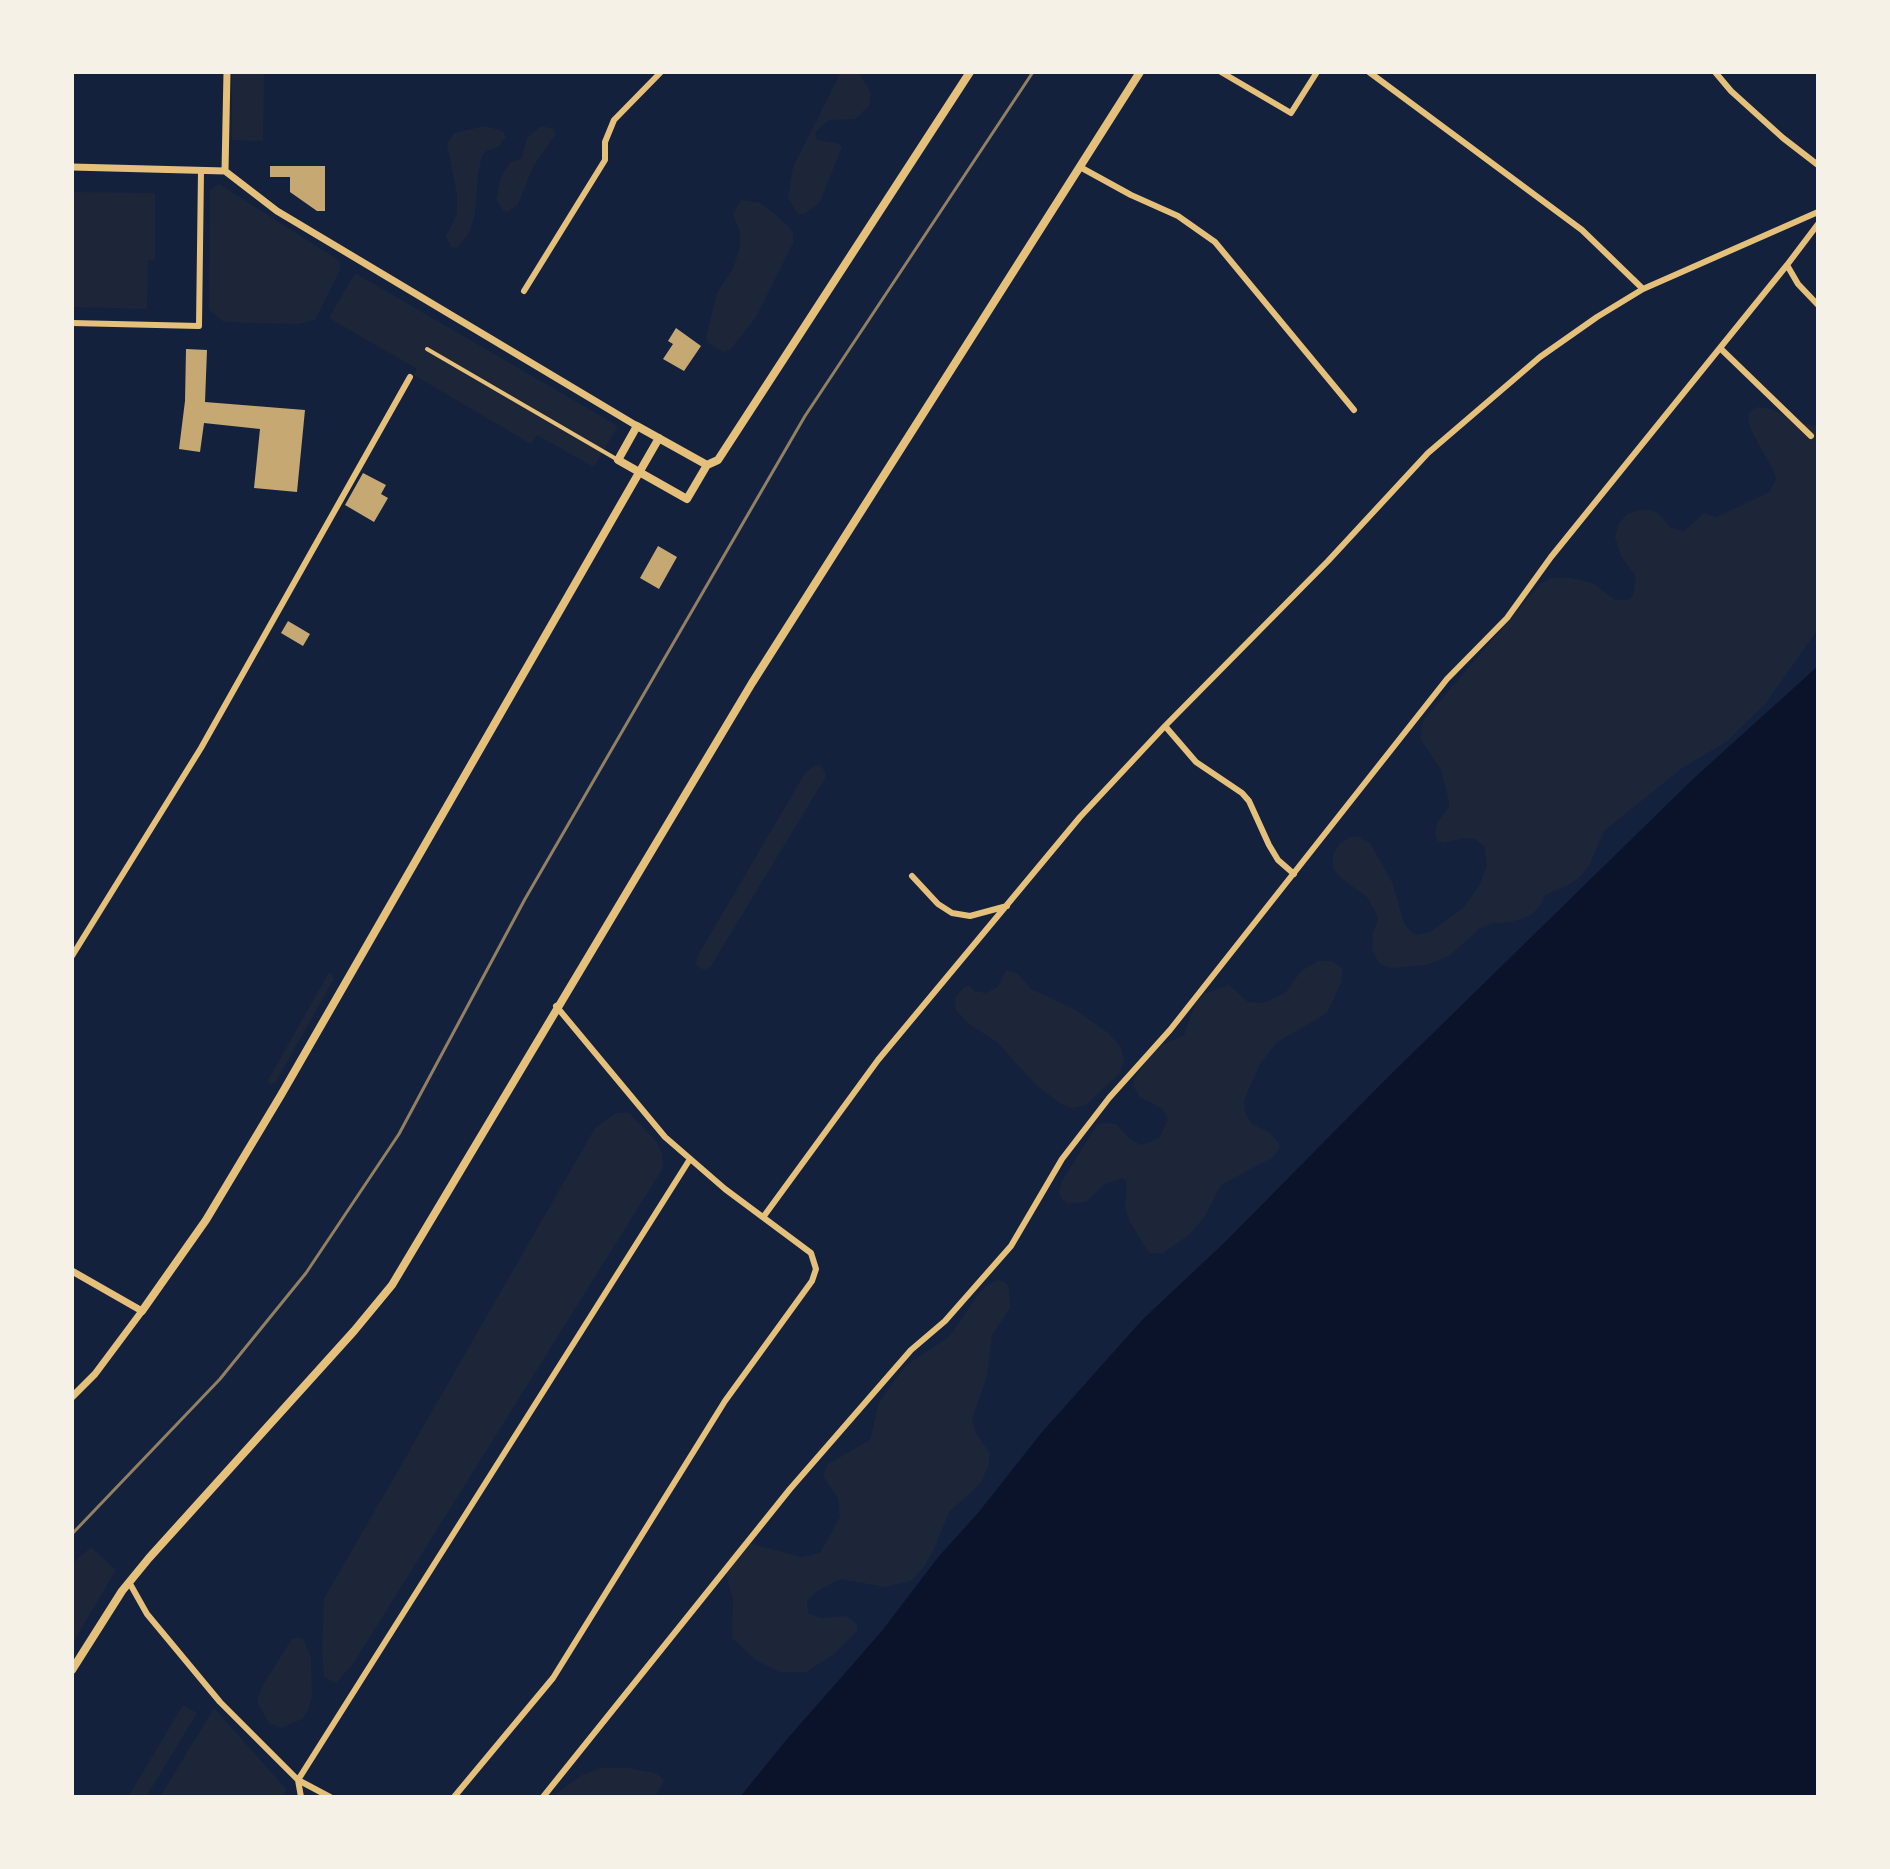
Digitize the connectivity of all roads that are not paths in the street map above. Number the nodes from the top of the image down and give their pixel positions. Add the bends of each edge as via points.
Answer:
1 (227, 72) edge
2 (661, 72) edge
3 (970, 72) edge
4 (1140, 72) edge
5 (1221, 72) edge
6 (1317, 72) edge
7 (1369, 72) edge
8 (1715, 72) edge
9 (1818, 165) edge
10 (72, 167) edge
11 (1080, 167) junction
12 (201, 171) junction
13 (225, 171) junction
14 (1818, 212) edge
15 (1818, 224) edge
16 (1787, 265) junction
17 (1643, 289) junction
18 (524, 291) dead end
19 (1818, 305) edge
20 (72, 323) edge
21 (1720, 348) junction
22 (427, 349) dead end
23 (410, 377) dead end
24 (1354, 410) dead end
25 (637, 426) junction
26 (1811, 436) dead end
27 (659, 438) junction
28 (618, 460) junction
29 (707, 465) junction
30 (639, 471) junction
31 (1165, 726) junction
32 (1294, 874) junction
33 (912, 876) dead end
34 (1007, 906) junction
35 (72, 956) edge
36 (556, 1006) junction
37 (690, 1159) junction
38 (764, 1216) junction
39 (72, 1271) edge
40 (142, 1311) junction
41 (72, 1397) edge
42 (129, 1582) junction
43 (72, 1670) edge
44 (298, 1780) junction
45 (301, 1797) edge
46 (330, 1797) edge
47 (454, 1797) edge
48 (543, 1797) edge

1 - 13 street
2 - 18 street via 614,120 605,160
3 - 29 main road via 718,460
4 - 11 main road
5 - 6 street via 1291,113
7 - 17 street via 1582,230
8 - 9 street
10 - 12 street
11 - 24 street via 1178,216 1215,242
11 - 36 main road via 760,670
12 - 13 street
12 - 20 street via 199,326
13 - 25 street via 277,211
14 - 17 street
15 - 16 street
16 - 19 street
16 - 21 street
17 - 31 street via 1540,357 1456,427
21 - 26 street
21 - 32 street via 1507,618 1447,679
22 - 28 street
23 - 35 street via 201,748
25 - 27 main road
25 - 28 main road
27 - 29 main road
27 - 30 main road
28 - 30 main road
29 - 30 main road via 687,499
30 - 40 main road via 273,1107 206,1220
31 - 32 street via 1196,762 1249,801 1278,860
31 - 34 street
32 - 48 street via 1062,1159 1011,1246 945,1321 911,1350 790,1489
33 - 34 street via 952,913 970,916
34 - 38 street via 878,1060
36 - 37 street via 665,1137
36 - 42 main road via 392,1285
37 - 38 street
37 - 44 street
38 - 47 street via 811,1253 816,1269 812,1281 725,1401 553,1678
39 - 40 street
40 - 41 street
42 - 43 main road
42 - 44 street via 147,1614 220,1702
44 - 45 street
44 - 46 street

